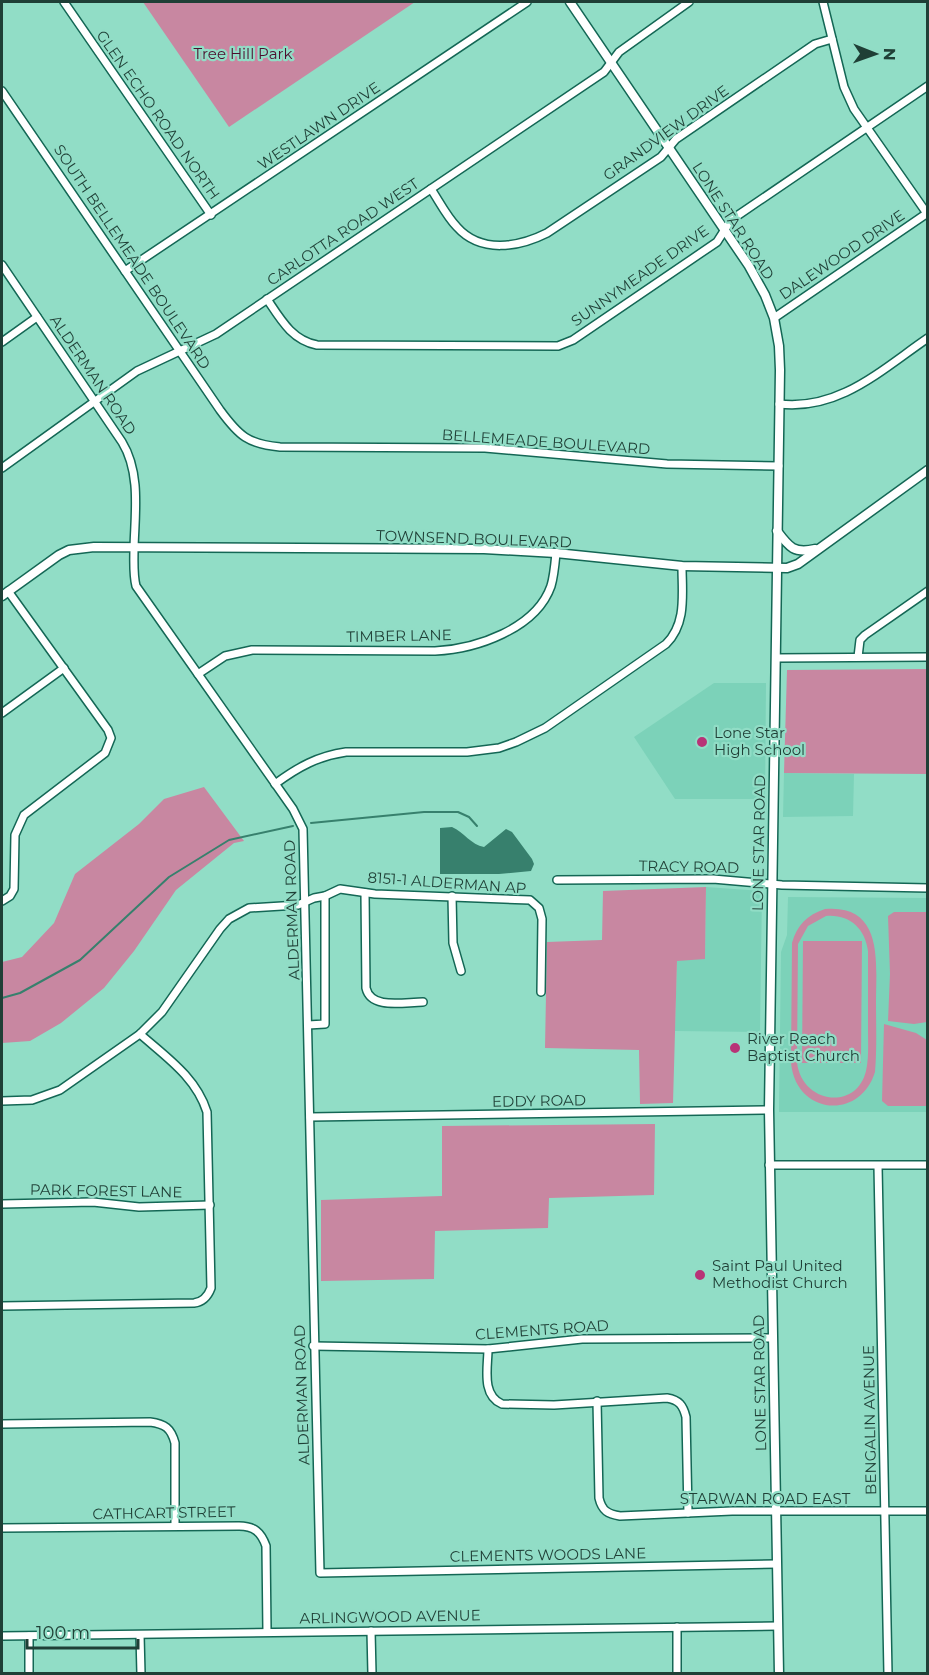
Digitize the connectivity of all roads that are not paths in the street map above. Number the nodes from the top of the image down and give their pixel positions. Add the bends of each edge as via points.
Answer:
1 (63, 2) edge
2 (527, 2) edge
3 (570, 2) edge
4 (689, 2) edge
5 (823, 2) edge
6 (832, 39) junction
7 (612, 62) junction
8 (927, 86) edge
9 (2, 91) edge
10 (867, 127) junction
11 (668, 148) junction
12 (431, 189) junction
13 (927, 214) edge
14 (211, 215) junction
15 (725, 230) junction
16 (2, 266) edge
17 (125, 271) junction
18 (267, 299) junction
19 (37, 317) junction
20 (774, 318) junction
21 (927, 338) edge
22 (2, 342) edge
23 (180, 351) junction
24 (94, 402) junction
25 (779, 404) junction
26 (242, 436) joint
27 (779, 466) junction
28 (2, 468) edge
29 (927, 470) edge
30 (777, 531) junction
31 (134, 548) junction
32 (818, 549) junction
33 (556, 553) junction
34 (682, 566) junction
35 (777, 569) junction
36 (927, 591) edge
37 (5, 593) edge
38 (858, 657) junction
39 (927, 657) edge
40 (776, 658) junction
41 (64, 668) junction
42 (198, 674) junction
43 (2, 713) edge
44 (275, 783) junction
45 (557, 880) dead end
46 (772, 884) junction
47 (927, 888) edge
48 (365, 893) junction
49 (322, 896) junction
50 (452, 896) junction
51 (2, 901) edge
52 (306, 902) junction
53 (461, 971) dead end
54 (541, 992) dead end
55 (423, 1002) dead end
56 (308, 1025) junction
57 (140, 1034) junction
58 (2, 1101) edge
59 (769, 1110) junction
60 (310, 1117) junction
61 (769, 1165) junction
62 (927, 1165) edge
63 (878, 1166) junction
64 (2, 1204) edge
65 (210, 1205) junction
66 (2, 1306) edge
67 (772, 1338) junction
68 (314, 1346) junction
69 (488, 1349) junction
70 (597, 1401) junction
71 (2, 1424) edge
72 (776, 1510) junction
73 (927, 1511) edge
74 (885, 1512) junction
75 (688, 1513) junction
76 (175, 1526) junction
77 (2, 1528) edge
78 (777, 1564) junction
79 (320, 1573) joint
80 (778, 1626) junction
81 (677, 1627) junction
82 (371, 1631) junction
83 (267, 1632) junction
84 (140, 1635) junction
85 (2, 1636) edge
86 (28, 1636) junction
87 (29, 1674) edge
88 (141, 1674) edge
89 (372, 1674) edge
90 (677, 1674) edge
91 (779, 1674) edge
92 (888, 1674) edge

1 - 14 street, GLEN ECHO ROAD NORTH
2 - 14 street, WESTLAWN DRIVE
3 - 7 street, LONE STAR ROAD
4 - 7 street, CARLOTTA ROAD WEST via 619,52
5 - 6 street
6 - 10 street via 844,87
6 - 11 street, GRANDVIEW DRIVE via 815,44
7 - 11 street, LONE STAR ROAD
7 - 12 street, CARLOTTA ROAD WEST via 604,72
8 - 10 street, SUNNYMEADE DRIVE
9 - 17 street, SOUTH BELLEMEADE BOULEVARD
10 - 13 street
10 - 15 street, SUNNYMEADE DRIVE via 731,220
11 - 12 street, GRANDVIEW DRIVE via 661,157 547,233 519,244 489,245 467,236
11 - 15 street, LONE STAR ROAD
12 - 18 street, CARLOTTA ROAD WEST
13 - 20 street, DALEWOOD DRIVE
14 - 17 street, WESTLAWN DRIVE
15 - 18 street, SUNNYMEADE DRIVE via 717,242 573,340 558,346 317,345 296,337
15 - 20 street, LONE STAR ROAD via 749,266
16 - 19 street, ALDERMAN ROAD
17 - 23 street, SOUTH BELLEMEADE BOULEVARD
18 - 23 street, CARLOTTA ROAD WEST via 216,334
19 - 22 street
19 - 24 street, ALDERMAN ROAD
20 - 25 street, LONE STAR ROAD via 779,346
21 - 25 street via 842,395 813,404
23 - 24 street, CARLOTTA ROAD WEST via 148,364
23 - 26 street, SOUTH BELLEMEADE BOULEVARD
24 - 28 street, CARLOTTA ROAD WEST
24 - 31 street, ALDERMAN ROAD via 132,460
25 - 27 street, LONE STAR ROAD
26 - 27 street, BELLEMEADE BOULEVARD via 280,447 485,448 667,464
27 - 30 street, LONE STAR ROAD
29 - 32 street, TOWNSEND BOULEVARD
30 - 32 street via 792,548 804,552
30 - 35 street, LONE STAR ROAD
31 - 33 street, TOWNSEND BOULEVARD via 484,549
31 - 37 street, TOWNSEND BOULEVARD via 69,550
31 - 42 street, ALDERMAN ROAD via 136,586
32 - 35 street, TOWNSEND BOULEVARD via 798,564
33 - 34 street, TOWNSEND BOULEVARD
33 - 42 street, TIMBER LANE via 551,585 544,599 523,620 489,641 452,651 252,650 225,656
34 - 35 street, TOWNSEND BOULEVARD
34 - 44 street via 681,620 673,637 532,735 483,751 330,754 298,767
35 - 40 street, LONE STAR ROAD
36 - 38 street via 865,635 860,640
37 - 41 street
38 - 39 street
38 - 40 street
40 - 46 street, LONE STAR ROAD
41 - 43 street
41 - 51 street via 111,738 105,753 24,815 15,835 14,889
42 - 44 street, ALDERMAN ROAD
44 - 52 street, ALDERMAN ROAD via 303,829
45 - 46 street, TRACY ROAD via 713,879
46 - 47 street, TRACY ROAD
46 - 59 street, LONE STAR ROAD
48 - 49 street, 8151-1 ALDERMAN AP via 340,889
48 - 50 street, 8151-1 ALDERMAN AP
48 - 55 street via 367,994 378,1002
49 - 52 street, 8151-1 ALDERMAN AP
49 - 56 street via 325,1024
50 - 53 street via 453,943
50 - 54 street, 8151-1 ALDERMAN AP via 523,899 536,905 542,919
52 - 56 street, ALDERMAN ROAD
52 - 57 street, 8151-1 ALDERMAN AP via 249,908 230,919 162,1012
56 - 60 street, ALDERMAN ROAD
57 - 58 street, 8151-1 ALDERMAN AP via 54,1093 32,1100
57 - 65 street via 189,1078 202,1098 208,1123
59 - 60 street, EDDY ROAD
59 - 61 street, LONE STAR ROAD
60 - 68 street, ALDERMAN ROAD
61 - 63 street
61 - 67 street, LONE STAR ROAD
62 - 63 street
63 - 74 street, BENGALIN AVENUE
64 - 65 street, PARK FOREST LANE
65 - 66 street via 211,1288 200,1303
67 - 69 street, CLEMENTS ROAD via 582,1339
67 - 72 street, LONE STAR ROAD
68 - 69 street, CLEMENTS ROAD
68 - 79 street, ALDERMAN ROAD
69 - 70 street via 488,1386 495,1401 510,1406
70 - 75 street, STARWAN ROAD EAST via 599,1498 604,1510 620,1516
70 - 75 street via 667,1398 680,1403 686,1417
71 - 76 street via 150,1422 166,1426 174,1443
72 - 74 street, STARWAN ROAD EAST
72 - 75 street, STARWAN ROAD EAST
72 - 78 street, LONE STAR ROAD
73 - 74 street, STARWAN ROAD EAST
74 - 92 street, BENGALIN AVENUE
76 - 77 street, CATHCART STREET
76 - 83 street, CATHCART STREET via 248,1526 263,1536 267,1546
78 - 79 street, CLEMENTS WOODS LANE
78 - 80 street, LONE STAR ROAD
80 - 81 street, ARLINGWOOD AVENUE
80 - 91 street, LONE STAR ROAD
81 - 82 street, ARLINGWOOD AVENUE
81 - 90 street
82 - 83 street, ARLINGWOOD AVENUE
82 - 89 street
83 - 84 street, ARLINGWOOD AVENUE
84 - 86 street, ARLINGWOOD AVENUE
84 - 88 street
85 - 86 street, ARLINGWOOD AVENUE
86 - 87 street

